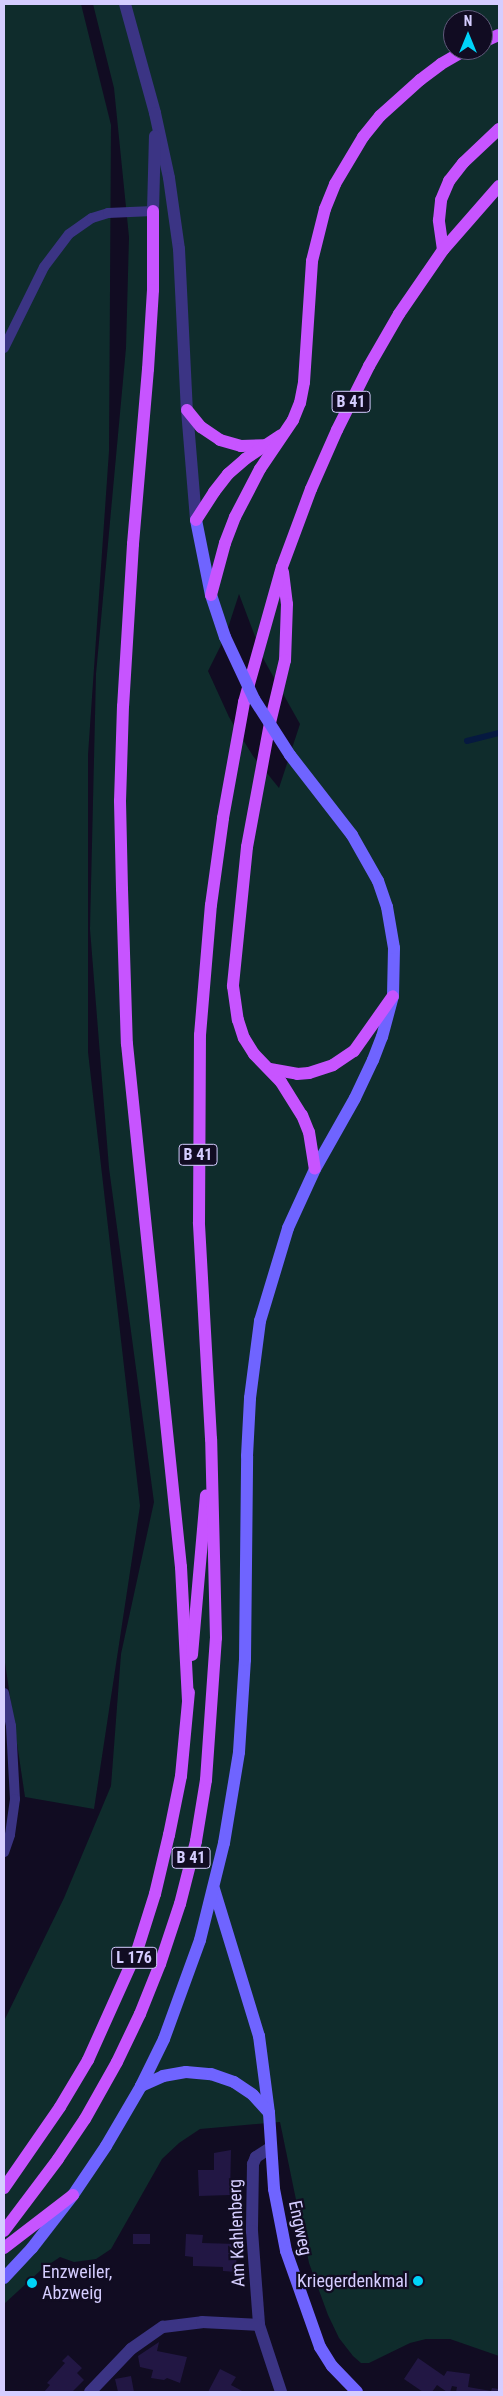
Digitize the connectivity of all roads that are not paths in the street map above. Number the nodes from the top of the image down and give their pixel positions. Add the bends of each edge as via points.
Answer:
1 (125, 4) edge
2 (449, 60) edge
3 (155, 113) junction
4 (499, 129) edge
5 (499, 186) edge
6 (153, 211) junction
7 (443, 250) junction
8 (4, 348) edge
9 (187, 410) junction
10 (285, 432) junction
11 (264, 445) junction
12 (196, 520) junction
13 (282, 567) junction
14 (212, 595) junction
15 (393, 996) junction
16 (268, 1068) junction
17 (315, 1169) junction
18 (211, 1438) junction
19 (4, 1693) edge
20 (188, 1700) junction
21 (4, 1852) edge
22 (214, 1889) junction
23 (141, 2086) junction
24 (269, 2114) junction
25 (270, 2148) junction
26 (4, 2188) edge
27 (73, 2195) junction
28 (4, 2231) edge
29 (4, 2248) edge
30 (4, 2278) edge
31 (259, 2325) junction
32 (90, 2392) edge
33 (281, 2392) edge
34 (357, 2392) edge

1 - 3 street
2 - 10 main road via 386,110 363,137 335,184 312,261 303,392
3 - 6 street
3 - 9 street via 179,249
4 - 7 main road via 449,181 441,200 439,220
5 - 7 main road, B 41
6 - 8 lane via 108,213 92,218 69,234 44,267
6 - 20 main road via 150,350 132,544 124,697 120,801 122,898 130,1072 181,1567
7 - 13 main road, B 41 via 399,314 369,366 311,489
9 - 11 main road via 201,427 220,440 241,446
9 - 12 street
10 - 11 main road
10 - 14 main road via 260,469 235,517 225,542
11 - 12 main road via 228,474
12 - 14 main road
13 - 16 main road via 287,604 285,660 249,839 233,986 244,1038
13 - 18 main road, B 41 via 244,702 223,818 205,961 200,1035 199,1212
14 - 15 main road, bridge via 225,637 254,699 290,755 352,835 378,881 387,907 394,948
15 - 16 main road via 354,1051 333,1065 315,1072 296,1074
15 - 17 main road via 373,1060
16 - 17 main road via 302,1115 309,1132
17 - 22 main road via 277,1259 255,1353 246,1456 243,1706 232,1798
18 - 20 main road, L 176
18 - 28 main road, B 41 via 216,1638 212,1717 196,1841 182,1895 160,1964 117,2062 58,2159
19 - 21 lane via 11,1726 15,1799
20 - 26 main road, L 176 via 181,1776 155,1894 137,1951 88,2060
22 - 23 main road via 184,1990
22 - 24 main road, Engweg via 259,2036
23 - 24 main road via 163,2076 186,2072 211,2074 240,2086 253,2095
23 - 27 main road
24 - 25 main road, Engweg
25 - 31 street, Am Kahlenberg via 256,2157 252,2164
25 - 34 main road, Engweg via 286,2251 310,2323 332,2366
27 - 29 main road
27 - 30 main road
31 - 32 street via 202,2322 163,2326 131,2348
31 - 33 street, Am Kahlenberg

